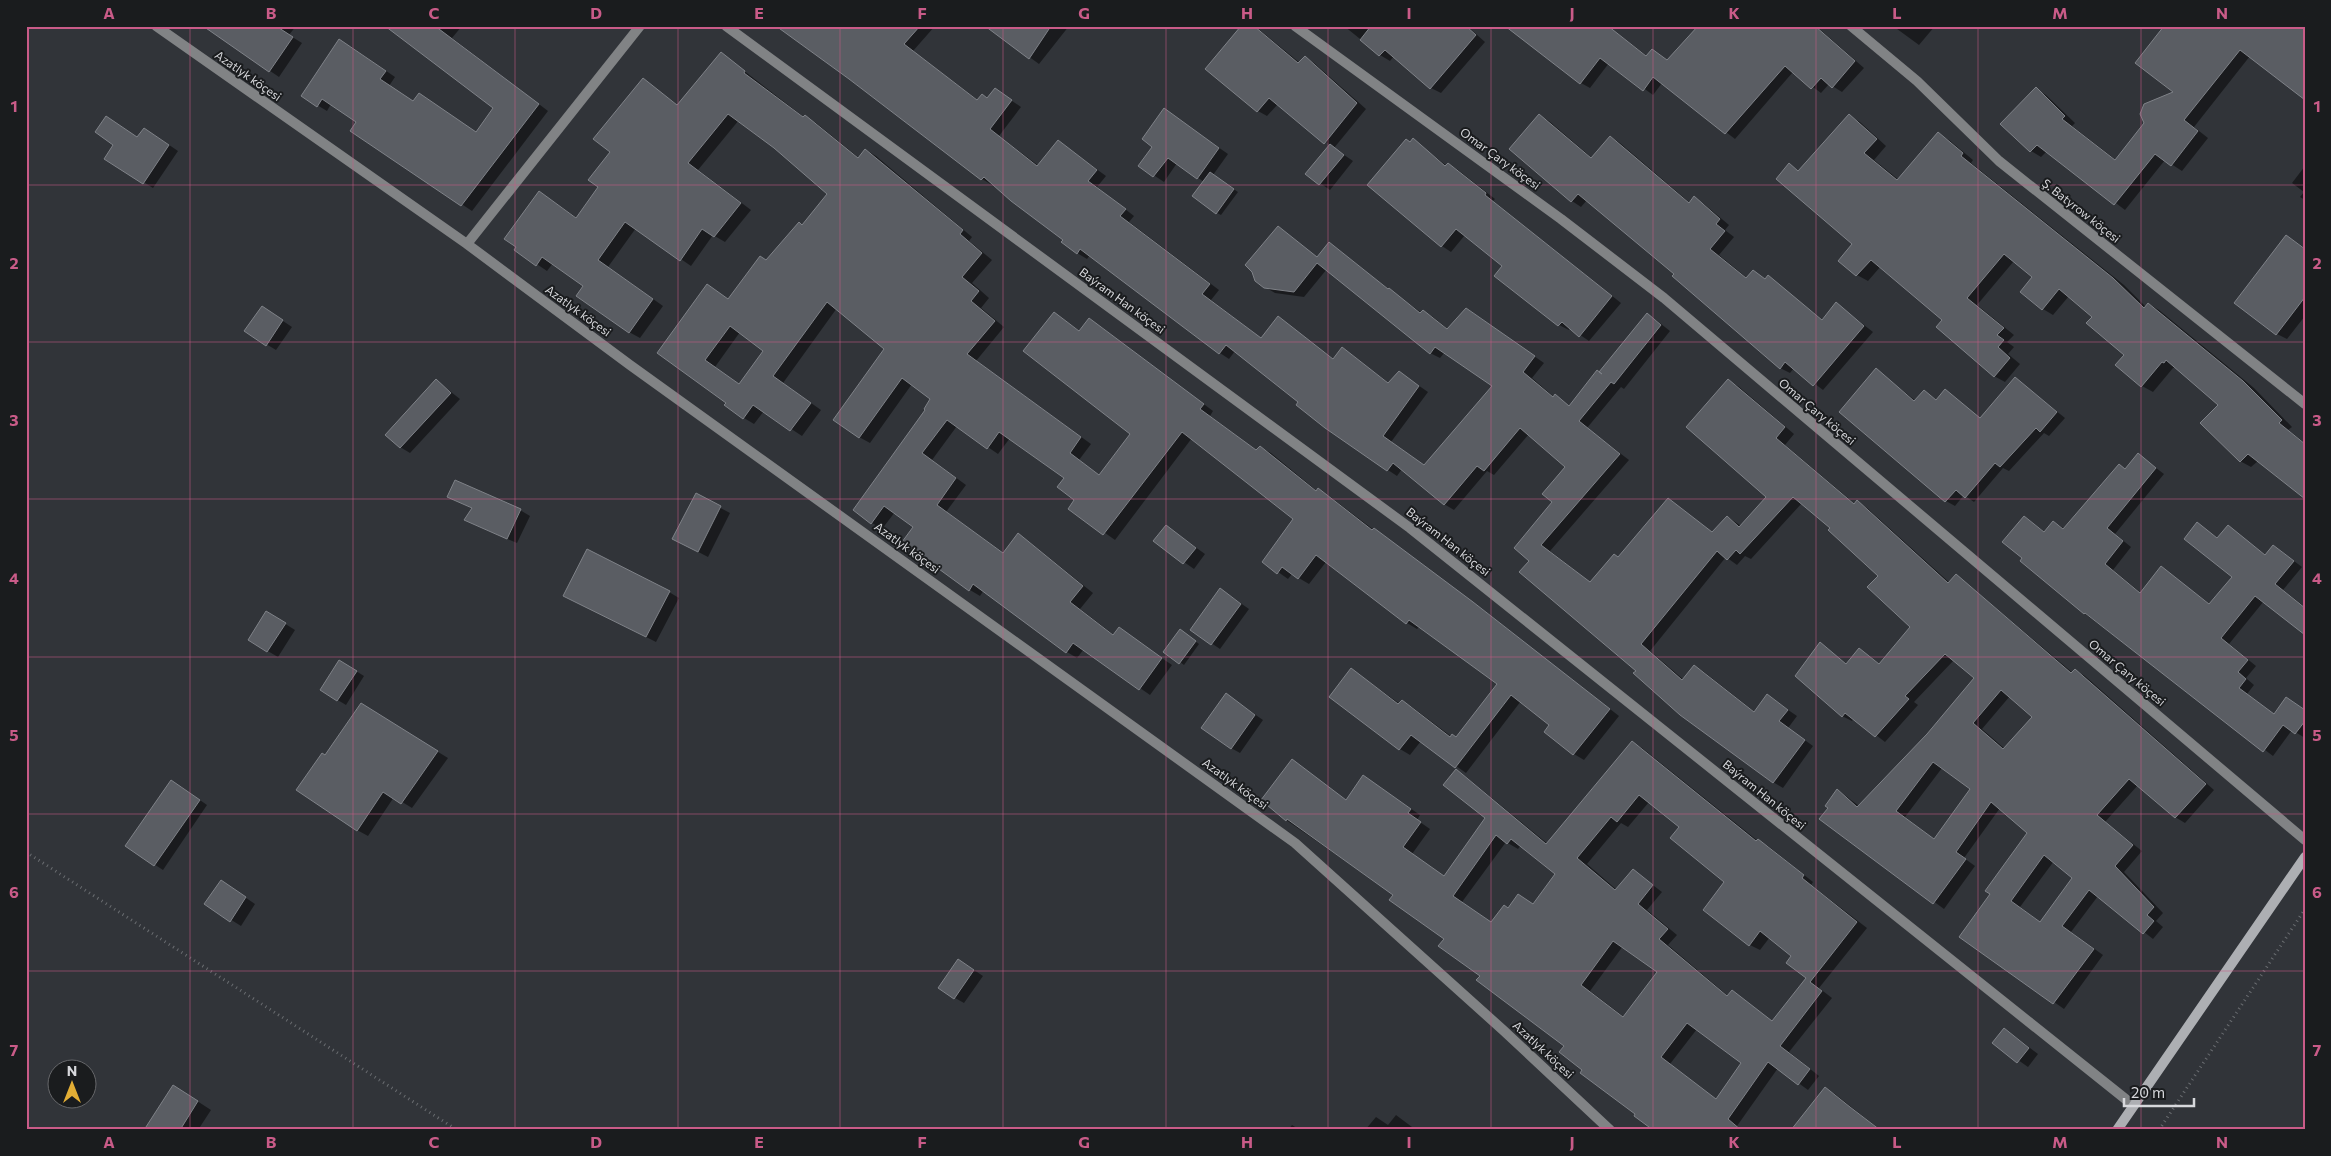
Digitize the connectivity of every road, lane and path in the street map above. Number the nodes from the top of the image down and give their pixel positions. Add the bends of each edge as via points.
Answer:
1 (156, 26) edge
2 (640, 26) edge
3 (726, 26) edge
4 (1295, 26) edge
5 (1851, 26) edge
6 (467, 244) junction
7 (2305, 404) edge
8 (2305, 840) edge
9 (26, 852) edge
10 (2305, 856) edge
11 (2305, 908) edge
12 (2133, 1105) junction
13 (457, 1130) edge
14 (1610, 1130) edge
15 (2118, 1130) edge
16 (2158, 1130) edge

1 - 6 street, Azatlyk köçesi
2 - 6 street
3 - 12 street, Baýram Han köçesi via 1410,528
4 - 8 street, Omar Çary köçesi via 1664,298
5 - 7 street, Ş. Batyrow köçesi via 1917,81 1999,161
6 - 14 street, Azatlyk köçesi via 1295,843
9 - 13 path
10 - 12 street
11 - 16 path
12 - 15 street

